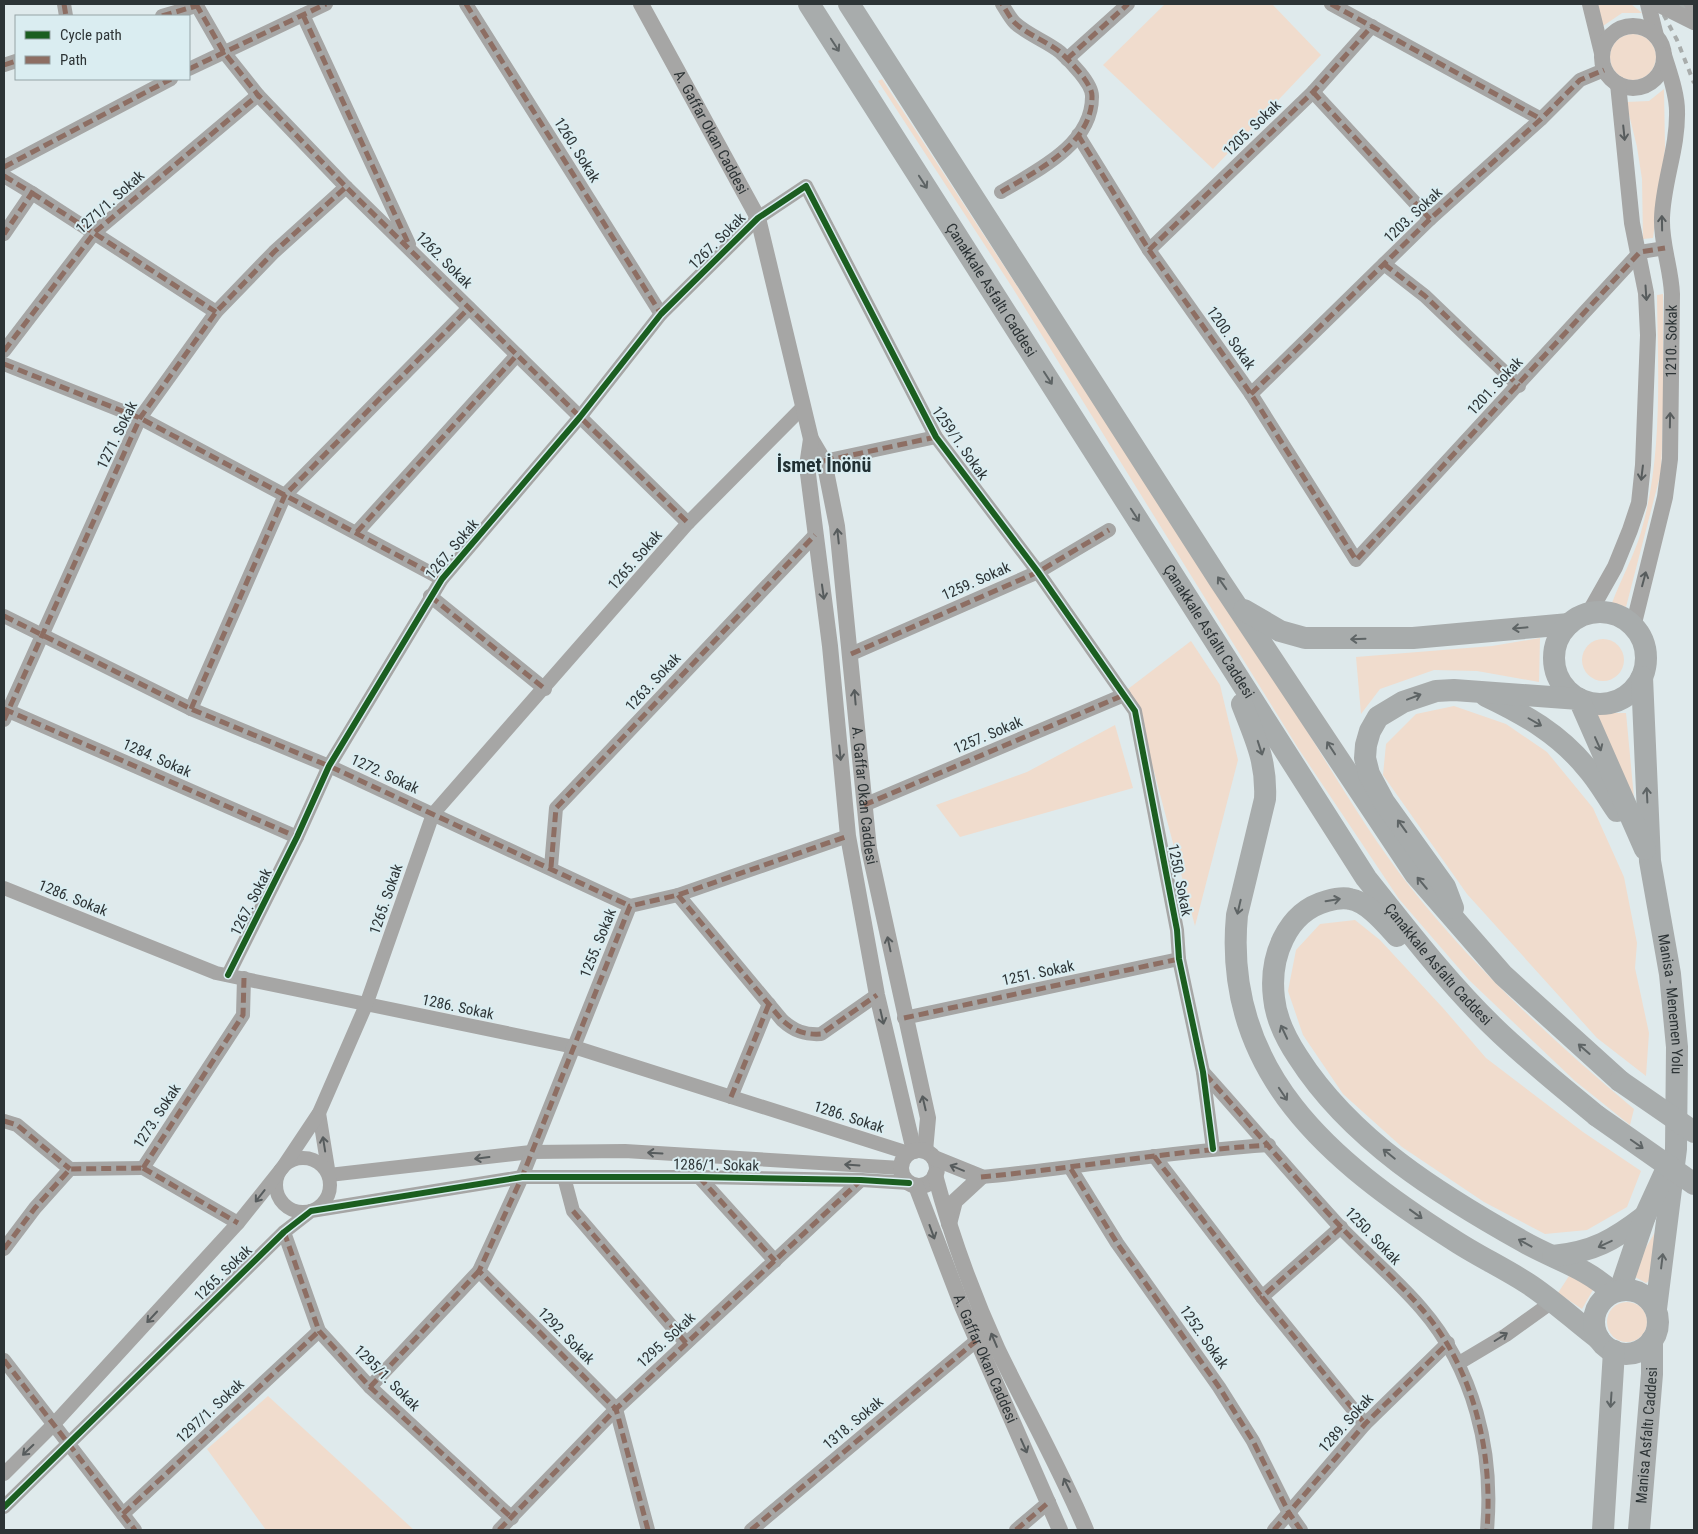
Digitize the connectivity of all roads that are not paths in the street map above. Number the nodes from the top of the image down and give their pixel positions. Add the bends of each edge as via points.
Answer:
1 (326, 4) edge
2 (466, 4) edge
3 (641, 4) edge
4 (809, 4) edge
5 (849, 4) edge
6 (1002, 4) edge
7 (1128, 4) edge
8 (1331, 4) edge
9 (1590, 4) edge
10 (1648, 4) edge
11 (1658, 4) edge
12 (1684, 4) edge
13 (196, 5) edge
14 (1694, 9) edge
15 (165, 15) edge
16 (303, 15) junction
17 (1694, 22) edge
18 (1372, 26) junction
19 (1656, 36) junction
20 (223, 51) junction
21 (1602, 53) junction
22 (1664, 55) junction
23 (1067, 59) junction
24 (190, 68) edge
25 (1604, 70) junction
26 (169, 80) edge
27 (1618, 84) junction
28 (1313, 92) junction
29 (258, 95) junction
30 (1541, 119) junction
31 (1078, 135) junction
32 (4, 167) edge
33 (4, 176) edge
34 (806, 186) joint
35 (346, 187) junction
36 (1001, 192) dead end
37 (32, 193) junction
38 (758, 218) junction
39 (1430, 219) junction
40 (95, 232) junction
41 (4, 234) edge
42 (1665, 248) junction
43 (1149, 250) junction
44 (412, 252) junction
45 (1640, 252) junction
46 (1384, 264) junction
47 (469, 308) junction
48 (216, 312) junction
49 (662, 314) junction
50 (4, 351) edge
51 (517, 355) junction
52 (4, 364) edge
53 (1519, 386) junction
54 (1251, 394) junction
55 (802, 408) junction
56 (580, 417) junction
57 (140, 418) junction
58 (936, 437) junction
59 (811, 440) junction
60 (824, 461) junction
61 (285, 495) junction
62 (688, 523) junction
63 (1109, 530) dead end
64 (357, 532) junction
65 (815, 535) junction
66 (1356, 560) joint
67 (1038, 572) junction
68 (442, 579) junction
69 (430, 596) junction
70 (1240, 608) junction
71 (1590, 613) junction
72 (4, 616) edge
73 (1569, 624) junction
74 (1633, 627) junction
75 (44, 634) junction
76 (851, 654) junction
77 (1224, 654) junction
78 (1642, 677) junction
79 (545, 688) junction
80 (1476, 692) junction
81 (1124, 695) junction
82 (1579, 699) junction
83 (191, 709) junction
84 (5, 713) edge
85 (330, 766) junction
86 (864, 805) junction
87 (433, 814) junction
88 (848, 836) junction
89 (298, 837) junction
90 (1650, 861) junction
91 (551, 868) junction
92 (4, 888) edge
93 (678, 895) junction
94 (630, 906) junction
95 (1461, 928) junction
96 (1179, 959) junction
97 (228, 975) junction
98 (244, 978) junction
99 (877, 995) junction
100 (366, 1004) junction
101 (769, 1004) junction
102 (904, 1018) junction
103 (574, 1047) junction
104 (1203, 1072) junction
105 (1561, 1087) junction
106 (731, 1097) junction
107 (319, 1113) junction
108 (4, 1121) edge
109 (1694, 1132) edge
110 (1269, 1145) junction
111 (1213, 1148) junction
112 (1676, 1149) junction
113 (531, 1152) junction
114 (920, 1153) junction
115 (1154, 1156) junction
116 (283, 1167) junction
117 (70, 1168) junction
118 (143, 1168) junction
119 (901, 1168) junction
120 (1071, 1169) junction
121 (328, 1175) junction
122 (935, 1176) junction
123 (522, 1177) junction
124 (564, 1177) junction
125 (699, 1177) junction
126 (981, 1178) junction
127 (861, 1180) junction
128 (1694, 1184) edge
129 (912, 1185) junction
130 (311, 1211) junction
131 (1645, 1216) junction
132 (238, 1223) junction
133 (949, 1226) junction
134 (1341, 1227) junction
135 (284, 1232) junction
136 (4, 1250) edge
137 (1553, 1256) junction
138 (775, 1261) junction
139 (479, 1271) junction
140 (1616, 1291) junction
141 (1262, 1298) junction
142 (1552, 1302) junction
143 (1656, 1309) junction
144 (319, 1331) junction
145 (976, 1340) junction
146 (1652, 1340) junction
147 (686, 1343) junction
148 (1448, 1343) junction
149 (1607, 1345) junction
150 (4, 1360) edge
151 (1459, 1363) junction
152 (370, 1387) junction
153 (616, 1409) junction
154 (1365, 1424) junction
155 (52, 1426) junction
156 (68, 1443) junction
157 (4, 1474) edge
158 (1049, 1502) junction
159 (4, 1507) edge
160 (1289, 1513) junction
161 (123, 1514) junction
162 (512, 1518) junction
163 (135, 1530) edge
164 (499, 1530) edge
165 (648, 1530) edge
166 (751, 1530) edge
167 (1016, 1530) edge
168 (1060, 1530) edge
169 (1086, 1530) edge
170 (1274, 1530) edge
171 (1301, 1530) edge
172 (1486, 1530) edge
173 (1603, 1530) edge
174 (1639, 1530) edge

1 - 16 street
2 - 49 street, 1260. Sokak
3 - 38 street, A. Gaffar Okan Caddesi
4 -> 77 highway, Çanakkale Asfaltı Caddesi
70 -> 5 highway
6 - 23 street via 1015,22
7 - 23 street
8 - 18 street
9 - 21 street
10 - 19 street
11 - 17 street, bridge
12 - 14 street
13 - 15 street
13 - 20 street, 1262. Sokak
16 - 20 street
16 - 44 street
18 - 28 street, 1205. Sokak
18 - 30 street
19 - 21 street via 1641,27 1624,28 1609,37
19 - 22 street
20 - 24 street
20 - 29 street, 1262. Sokak
21 - 25 street
22 - 27 street via 1664,64 1654,81 1636,88
42 -> 22 street, 1210. Sokak via 1662,209 1678,109
23 - 31 street via 1084,78 1093,96 1089,117
25 - 27 street
25 - 30 street, 1203. Sokak via 1580,80
26 - 32 street
27 -> 45 street, 1210. Sokak via 1632,223
28 - 39 street
28 - 43 street, 1205. Sokak
29 - 35 street, 1262. Sokak
29 - 40 street, 1271/1. Sokak
30 - 39 street, 1203. Sokak
31 - 36 street via 1052,162
31 - 43 street, 1200. Sokak
33 - 37 street
34 - 38 street, 1267. Sokak
34 - 58 street, 1259/1. Sokak
35 - 44 street, 1262. Sokak
35 - 48 street, 1271. Sokak via 274,252
37 - 40 street
37 - 41 street
38 - 49 street, 1267. Sokak
38 - 55 street, A. Gaffar Okan Caddesi
39 - 46 street, 1203. Sokak
40 - 48 street
40 - 50 street, 1271/1. Sokak
42 - 45 street
74 -> 42 street, 1210. Sokak via 1665,497 1670,459 1672,277
43 - 54 street, 1200. Sokak
44 - 47 street, 1262. Sokak
45 - 53 street, 1201. Sokak
45 -> 71 street, 1210. Sokak via 1648,335 1645,439 1639,503 1615,567
46 - 53 street via 1425,296
46 - 54 street, 1203. Sokak
47 - 51 street, 1262. Sokak
47 - 61 street
48 - 57 street, 1271. Sokak
49 - 56 street, 1267. Sokak
51 - 56 street, 1262. Sokak
51 - 64 street
52 - 57 street
53 - 66 street, 1201. Sokak
54 - 66 street, 1200. Sokak
55 - 59 street, A. Gaffar Okan Caddesi
55 - 62 street, 1265. Sokak
56 - 62 street, 1262. Sokak
56 - 68 street, 1267. Sokak
57 - 61 street
57 - 75 street, 1271. Sokak
58 - 60 street
58 - 67 street, 1259/1. Sokak
59 - 60 street, A. Gaffar Okan Caddesi
59 - 65 street, A. Gaffar Okan Caddesi via 807,466
76 -> 60 street, A. Gaffar Okan Caddesi via 837,526
61 - 64 street
61 - 83 street
62 - 79 street, 1265. Sokak
63 - 67 street, 1259. Sokak
64 - 68 street
65 -> 88 street, A. Gaffar Okan Caddesi via 830,646
65 - 91 street, 1263. Sokak via 556,808
67 - 76 street, 1259. Sokak
67 - 81 street, 1259/1. Sokak
68 - 69 street, 1267. Sokak
69 - 79 street
69 - 85 street, 1267. Sokak
73 -> 70 highway via 1413,638 1306,638 1280,631
95 -> 70 highway via 1404,859
71 - 73 highway, Manisa - Menemen Yolu
71 - 74 highway via 1620,617
72 - 75 street, 1272. Sokak
73 - 82 highway, Manisa - Menemen Yolu via 1555,646 1554,658 1560,682
74 - 78 highway, Manisa - Menemen Yolu via 1645,650
75 - 83 street, 1272. Sokak
75 - 84 street, 1271. Sokak
86 -> 76 street, A. Gaffar Okan Caddesi
77 - 105 highway, Çanakkale Asfaltı Caddesi via 1366,878 1465,997
77 -> 142 highway via 1259,744 1266,779 1264,806 1237,915 1236,931 1243,1010 1260,1056 1283,1096 1342,1157 1428,1223 1529,1284
78 - 82 highway via 1635,687 1615,701 1603,704
90 -> 78 highway, Manisa - Menemen Yolu
79 - 87 street, 1265. Sokak
80 - 82 highway
80 -> 90 highway via 1562,740 1587,768
95 -> 80 highway via 1445,886 1384,802 1369,774 1365,758 1370,731 1378,717 1403,702 1436,691
81 - 86 street, 1257. Sokak
81 - 96 street, 1250. Sokak via 1135,711 1177,930
82 -> 90 highway, Manisa - Menemen Yolu
83 - 85 street, 1272. Sokak
84 - 89 street, 1284. Sokak
85 - 87 street, 1272. Sokak
85 - 89 street, 1267. Sokak
102 -> 86 street, A. Gaffar Okan Caddesi via 869,849
87 - 91 street, 1272. Sokak
87 - 100 street, 1265. Sokak
88 - 93 street, 1255. Sokak
88 - 99 street, A. Gaffar Okan Caddesi
89 - 97 street, 1267. Sokak
90 - 112 highway, Manisa - Menemen Yolu via 1675,1010
91 - 94 street, 1272. Sokak
92 - 97 street, 1286. Sokak via 216,974
93 - 94 street, 1255. Sokak
93 - 101 street
94 - 103 street, 1255. Sokak
109 -> 95 highway, bridge via 1620,1081 1503,975
96 - 102 street, 1251. Sokak
96 - 104 street, 1250. Sokak
97 - 98 street, 1286. Sokak
98 - 100 street, 1286. Sokak
98 - 118 street, 1273. Sokak via 243,1014
99 - 101 street via 821,1034 792,1029
99 -> 114 street, A. Gaffar Okan Caddesi
100 - 103 street, 1286. Sokak
100 - 107 street, 1265. Sokak
101 - 106 street
114 -> 102 street, A. Gaffar Okan Caddesi via 928,1118
103 - 106 street, 1286. Sokak
103 - 113 street, 1255. Sokak
104 - 110 street, 1250. Sokak
104 - 111 street
105 -> 128 highway, Çanakkale Asfaltı Caddesi, bridge
137 -> 105 highway via 1502,1230 1442,1193 1389,1154 1330,1101 1297,1056 1277,1016 1274,967 1285,933 1309,908 1322,902 1351,899 1366,907 1386,924 1454,1001 1517,1060
106 - 114 street, 1286. Sokak
107 - 116 street, 1265. Sokak
121 -> 107 street
108 - 117 street via 17,1125
110 - 111 street
110 - 134 street, 1250. Sokak
111 - 115 street
112 - 131 highway, Manisa - Menemen Yolu
143 -> 112 highway, Manisa - Menemen Yolu
119 -> 113 street, 1286/1. Sokak via 625,1151
113 -> 121 street
113 - 123 street, 1255. Sokak
114 - 119 street via 902,1162
114 - 122 street via 936,1164
126 -> 114 street
115 - 120 street
115 - 141 street
116 - 121 street via 299,1158 308,1158 324,1167
116 - 130 street via 276,1184 281,1201 294,1211
116 -> 132 street, 1265. Sokak
117 - 118 street, 1273. Sokak
117 - 136 street
118 - 132 street
119 - 129 street
120 - 126 street
120 - 160 street, 1252. Sokak via 1117,1243 1219,1387 1253,1441
121 - 130 street via 329,1193 319,1207
122 - 129 street via 927,1184
122 - 133 street, A. Gaffar Okan Caddesi
123 - 124 street, 1286/1. Sokak
123 - 130 street, 1265. Sokak
123 - 139 street
124 - 125 street, 1286/1. Sokak
124 - 147 street via 573,1211
125 - 127 street, 1286/1. Sokak
125 - 138 street
126 - 133 street via 955,1201
127 - 129 street, 1286/1. Sokak
127 - 138 street, 1295. Sokak
129 -> 145 street, A. Gaffar Okan Caddesi
130 - 135 street, 1265. Sokak
131 -> 137 highway via 1600,1246
131 - 140 highway, Manisa - Menemen Yolu
132 -> 155 street, 1265. Sokak
169 -> 133 street, A. Gaffar Okan Caddesi via 998,1349
134 - 141 street
134 - 148 street, 1250. Sokak via 1422,1308
135 - 144 street, 1295/1. Sokak
135 - 156 street, 1265. Sokak
137 - 140 highway via 1598,1278
138 - 147 street, 1295. Sokak
139 - 152 street
139 - 153 street, 1292. Sokak
140 - 143 highway via 1642,1293
140 - 149 highway, Manisa - Menemen Yolu via 1602,1300 1594,1319
141 - 154 street
142 - 149 highway
151 -> 142 street
143 - 146 highway, Manisa - Menemen Yolu via 1657,1331
144 - 152 street, 1295/1. Sokak
144 - 161 street, 1297/1. Sokak
145 -> 158 street, A. Gaffar Okan Caddesi
145 - 166 street, 1318. Sokak
146 - 149 highway via 1635,1353
146 - 174 highway, Manisa Asfaltı Caddesi
147 - 153 street, 1295. Sokak
148 - 151 street, 1250. Sokak
148 - 154 street, 1289. Sokak
149 -> 173 highway
150 - 155 street
151 - 172 street, 1250. Sokak via 1483,1437 1489,1502
152 - 162 street, 1295/1. Sokak
153 - 162 street, 1295. Sokak
153 - 165 street, 1292. Sokak
154 - 160 street, 1289. Sokak
155 - 156 street
155 -> 157 street, 1265. Sokak
156 - 159 street, 1265. Sokak
156 - 161 street
158 - 167 street
158 - 168 street, A. Gaffar Okan Caddesi
160 - 170 street, 1289. Sokak
160 - 171 street, 1252. Sokak
161 - 163 street
162 - 164 street, 1295. Sokak

